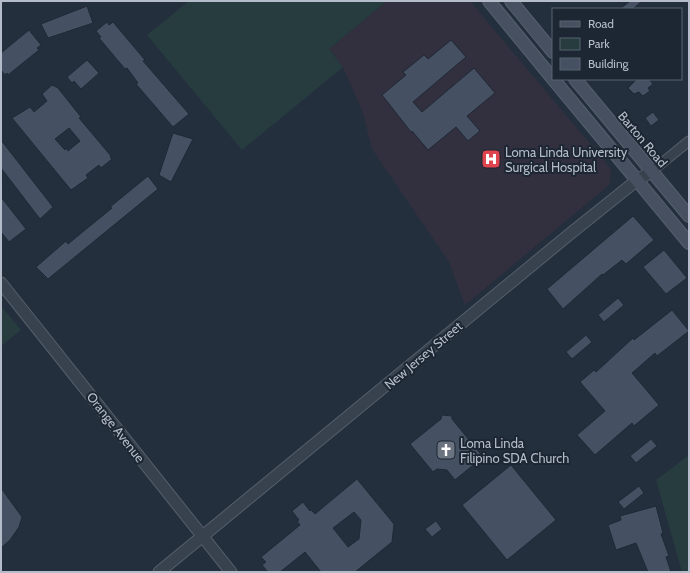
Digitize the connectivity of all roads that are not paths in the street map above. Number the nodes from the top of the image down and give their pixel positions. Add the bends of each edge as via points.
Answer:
1 (489, 1) edge
2 (511, 1) edge
3 (552, 51) edge
4 (552, 78) edge
5 (554, 80) edge
6 (577, 80) edge
7 (689, 141) edge
8 (652, 171) junction
9 (636, 181) junction
10 (689, 216) edge
11 (689, 243) edge
12 (1, 283) edge
13 (203, 536) junction
14 (159, 572) edge
15 (231, 572) edge

1 - 4 main road
2 - 3 main road
5 - 9 main road
6 - 8 main road, Barton Road
7 - 8 street, New Jersey Street
8 - 9 street, New Jersey Street
8 - 10 main road, Barton Road
9 - 11 main road
9 - 13 street, New Jersey Street
12 - 13 street, Orange Avenue
13 - 14 street, New Jersey Street
13 - 15 street, Orange Avenue

